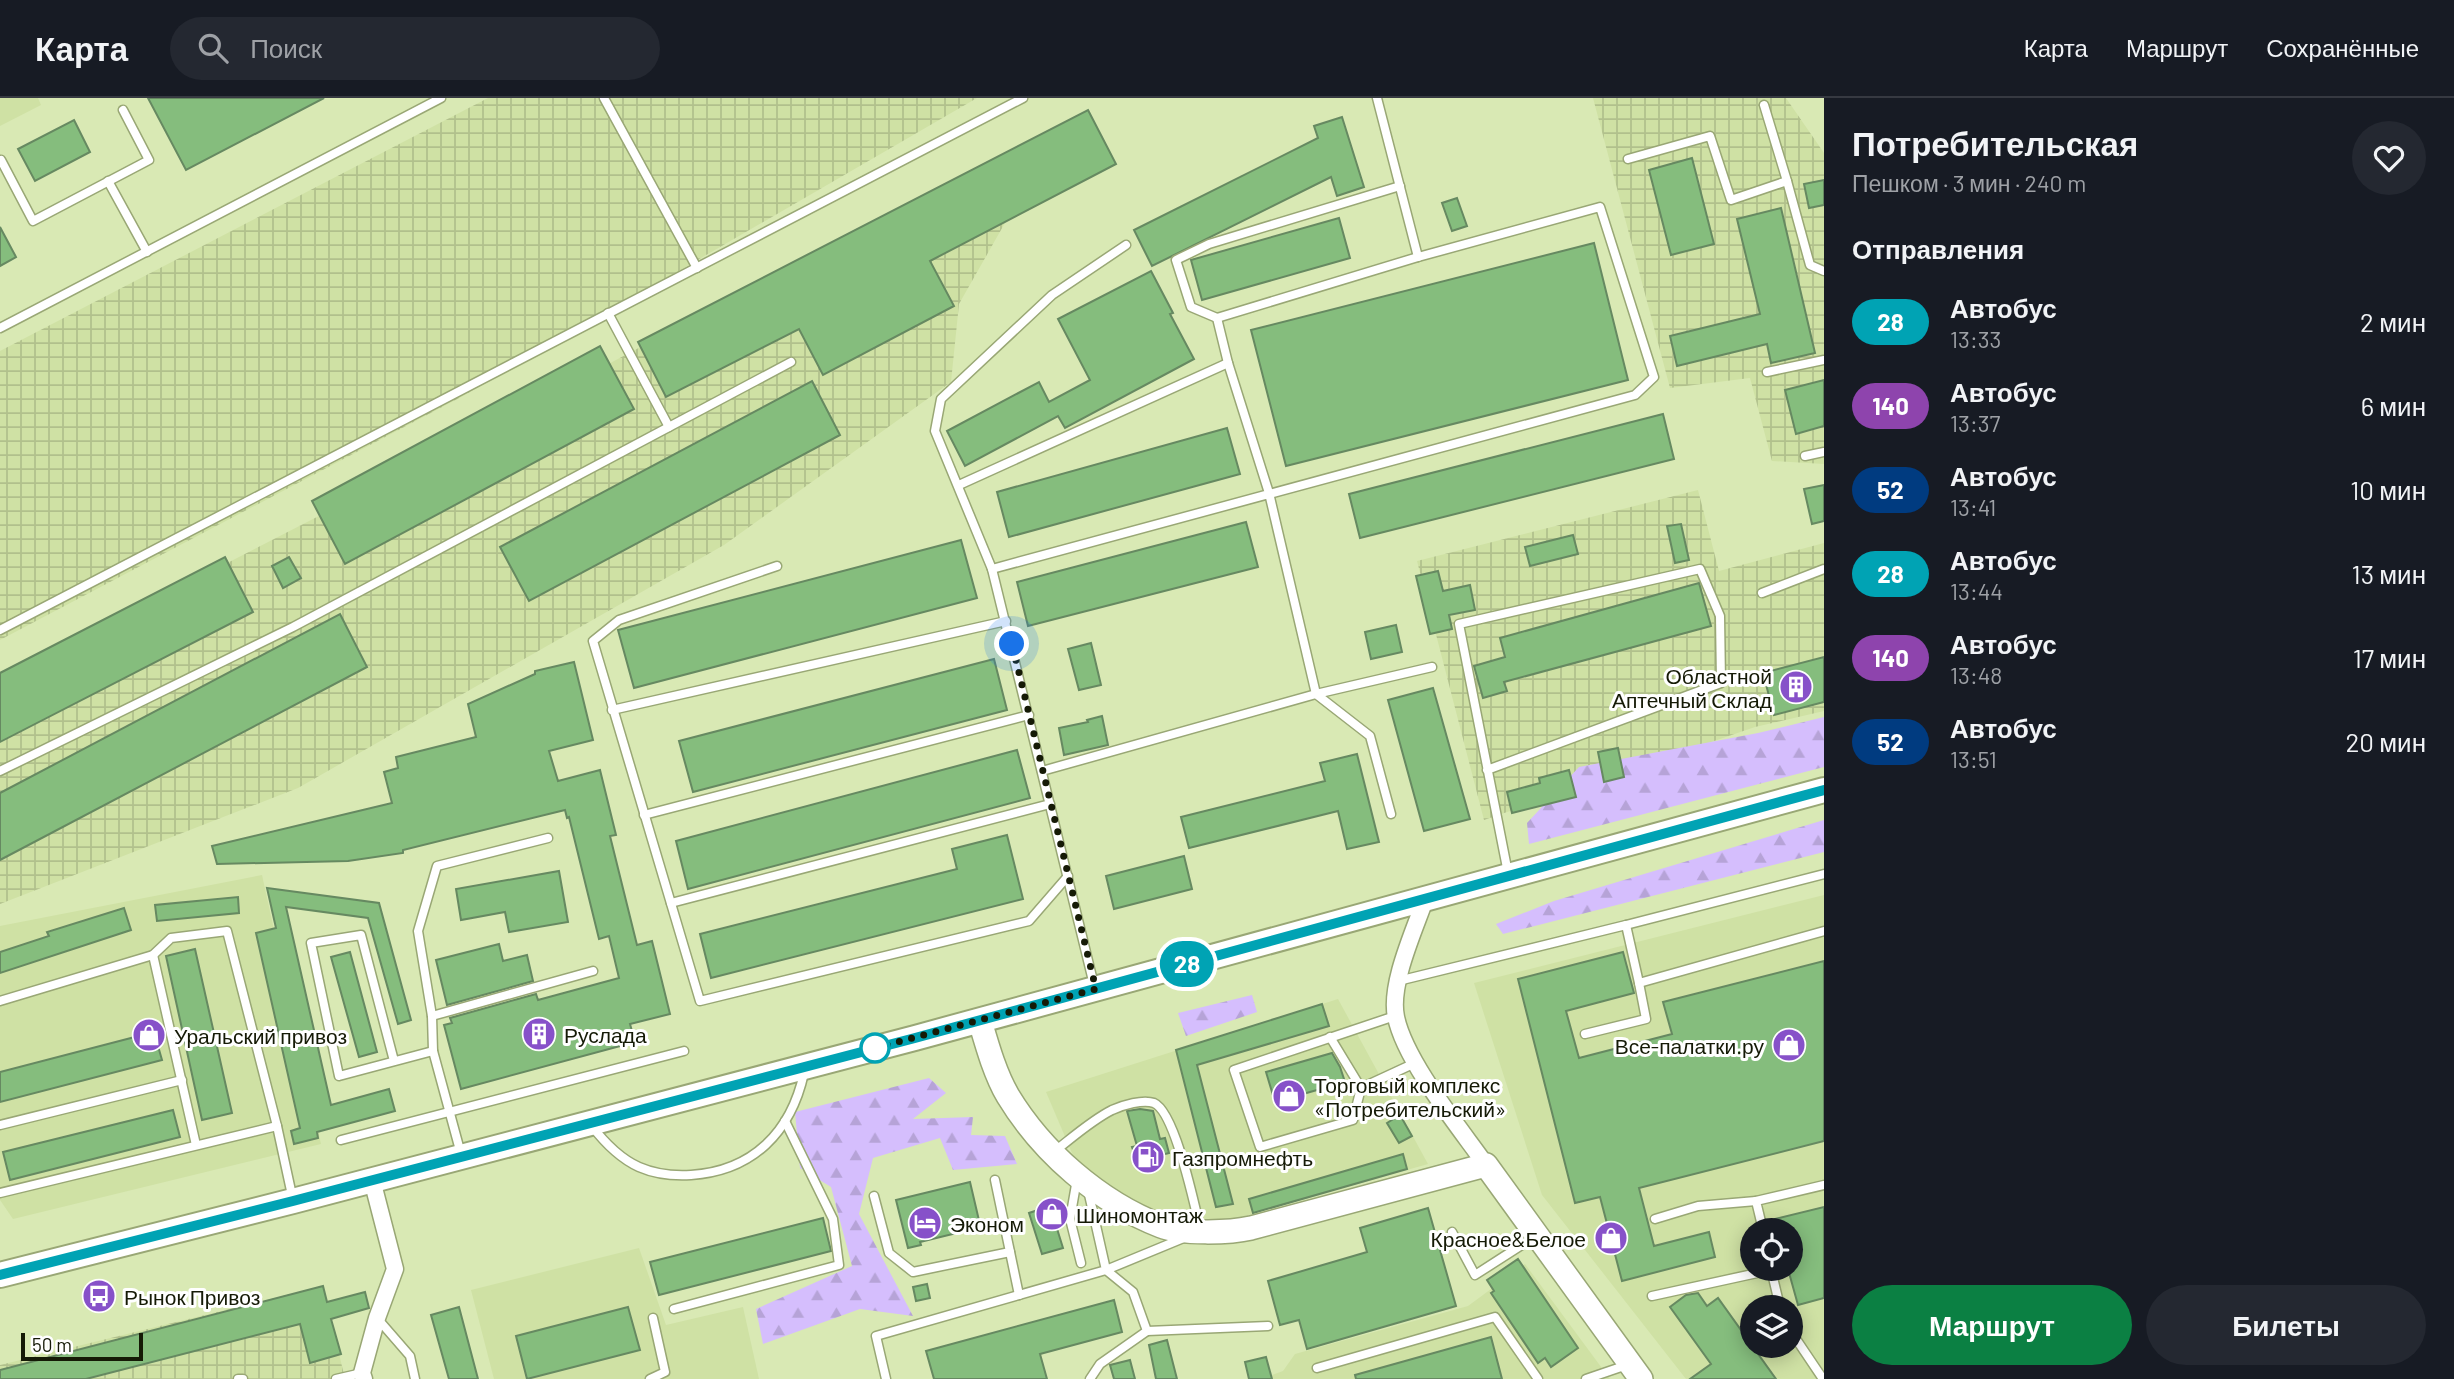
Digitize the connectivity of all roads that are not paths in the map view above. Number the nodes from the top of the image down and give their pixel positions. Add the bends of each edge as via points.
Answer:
1 (441, 98) edge
2 (604, 98) edge
3 (1023, 98) edge
4 (1377, 98) edge
5 (1764, 105) dead end
6 (123, 110) dead end
7 (1628, 159) dead end
8 (1, 160) edge
9 (108, 181) junction
10 (1787, 181) junction
11 (1400, 186) junction
12 (1126, 245) dead end
13 (147, 252) junction
14 (1418, 257) junction
15 (696, 268) junction
16 (1824, 271) edge
17 (608, 313) junction
18 (1217, 318) junction
19 (0, 328) edge
20 (1824, 360) edge
21 (791, 362) dead end
22 (1228, 363) junction
23 (1767, 372) dead end
24 (669, 427) junction
25 (1824, 452) edge
26 (1805, 456) dead end
27 (959, 485) junction
28 (1269, 492) junction
29 (777, 566) dead end
30 (992, 569) junction
31 (1824, 569) edge
32 (1762, 593) dead end
33 (1006, 621) junction
34 (0, 630) edge
35 (1432, 667) dead end
36 (1316, 694) junction
37 (612, 710) junction
38 (1029, 715) junction
39 (1487, 770) junction
40 (0, 771) edge
41 (1042, 771) junction
42 (1824, 790) edge
43 (1050, 804) junction
44 (1391, 814) dead end
45 (644, 815) junction
46 (548, 838) dead end
47 (1508, 874) junction
48 (1824, 874) edge
49 (1068, 876) junction
50 (1426, 897) junction
51 (671, 903) junction
52 (1626, 925) junction
53 (1824, 931) edge
54 (153, 955) junction
55 (593, 971) dead end
56 (1398, 981) junction
57 (1639, 983) junction
58 (1096, 989) junction
59 (0, 1001) edge
60 (432, 1016) junction
61 (1395, 1016) junction
62 (980, 1021) junction
63 (1585, 1034) dead end
64 (1330, 1037) junction
65 (433, 1051) junction
66 (684, 1051) dead end
67 (394, 1061) junction
68 (1415, 1063) junction
69 (805, 1067) junction
70 (182, 1080) junction
71 (1361, 1088) junction
72 (450, 1112) junction
73 (785, 1121) junction
74 (589, 1123) junction
75 (0, 1125) edge
76 (277, 1126) junction
77 (341, 1140) dead end
78 (196, 1145) junction
79 (1053, 1153) junction
80 (461, 1157) junction
81 (1486, 1165) junction
82 (372, 1180) junction
83 (995, 1180) dead end
84 (1082, 1180) junction
85 (1824, 1185) edge
86 (0, 1194) edge
87 (874, 1196) dead end
88 (293, 1201) junction
89 (1756, 1201) junction
90 (1760, 1218) edge
91 (1655, 1219) dead end
92 (1201, 1231) junction
93 (1452, 1232) dead end
94 (1536, 1235) junction
95 (1010, 1252) junction
96 (1081, 1263) dead end
97 (1106, 1270) junction
98 (0, 1273) edge
99 (1740, 1276) edge
100 (1019, 1295) junction
101 (1652, 1296) dead end
102 (674, 1309) dead end
103 (377, 1318) junction
104 (653, 1318) dead end
105 (1268, 1326) dead end
106 (1147, 1331) junction
107 (1803, 1349) edge
108 (1317, 1368) dead end
109 (1636, 1372) edge
110 (363, 1376) edge
111 (336, 1379) edge
112 (415, 1379) edge
113 (650, 1379) edge
114 (886, 1379) edge
115 (1090, 1379) edge
116 (1538, 1379) edge
117 (1586, 1379) edge
118 (1823, 1379) edge

1 - 13 lane
2 - 15 lane
3 - 15 lane
4 - 11 lane
5 - 10 lane
6 - 9 lane via 149,160
7 - 10 lane via 1710,136 1731,200
8 - 9 lane via 33,221
9 - 13 lane
10 - 16 lane via 1810,265
11 - 14 lane
11 - 18 lane via 1209,244 1176,260 1191,307
12 - 27 lane via 1052,295 941,399 935,432
13 - 19 lane
14 - 18 lane
14 - 28 lane via 1600,207 1654,377 1635,395
15 - 17 lane
17 - 24 lane
17 - 34 lane
18 - 22 lane
20 - 23 lane
21 - 24 lane
22 - 27 lane
22 - 28 lane
24 - 40 lane via 293,627
25 - 26 lane
27 - 30 lane
28 - 30 lane
28 - 36 lane
29 - 37 lane via 619,620 593,641
30 - 33 lane
31 - 32 lane
33 - 37 lane
33 - 38 lane
35 - 36 lane
36 - 41 lane
36 - 44 lane via 1370,736
37 - 45 lane
38 - 41 lane
38 - 45 lane
39 - 39 lane via 1459,624 1700,569 1720,616 1721,683
39 - 47 lane
41 - 43 lane
42 - 47 main road
43 - 49 lane
43 - 51 lane
45 - 51 lane
46 - 60 lane via 437,866 418,931
47 - 50 main road
48 - 52 lane
49 - 51 lane via 1029,921 700,1001
49 - 58 lane
50 - 56 street
50 - 58 main road
52 - 56 lane
52 - 57 lane
53 - 57 lane
54 - 59 lane
54 - 70 lane
54 - 76 lane via 171,938 227,931
55 - 60 lane
56 - 61 street
57 - 63 lane via 1646,1019
58 - 62 main road
60 - 65 lane
61 - 64 lane
61 - 68 street
62 - 69 main road
62 - 79 street via 1007,1094
64 - 71 lane
64 - 71 lane via 1234,1070 1260,1147 1353,1120
65 - 67 lane
65 - 72 lane
66 - 72 lane
67 - 67 lane via 339,1076 311,943 361,935
68 - 71 lane
68 - 81 street
69 - 73 lane via 799,1098
69 - 74 main road
70 - 75 lane
70 - 78 lane
72 - 77 lane
72 - 80 lane
73 - 74 lane via 767,1146 741,1163 714,1174 672,1176 638,1167 609,1148
73 - 102 lane via 833,1219 839,1265
74 - 80 main road
76 - 78 lane
76 - 88 lane
78 - 86 lane
79 - 84 street
79 - 92 lane via 1115,1109 1146,1101 1156,1104 1172,1126
80 - 82 main road
81 - 92 street via 1251,1228
81 - 94 street
82 - 88 main road
82 - 103 street via 395,1269
83 - 95 lane
84 - 92 street via 1163,1227
84 - 96 lane via 1070,1219
84 - 97 lane
85 - 89 lane
87 - 95 lane via 889,1253 913,1272
88 - 98 main road
89 - 90 lane
89 - 91 lane via 1698,1206
92 - 97 lane
93 - 94 lane via 1475,1275
94 - 109 street
95 - 100 lane
97 - 100 lane
97 - 106 lane via 1133,1292
99 - 101 lane
100 - 114 lane via 876,1336
103 - 110 street
103 - 112 lane via 410,1356
104 - 113 lane via 665,1372
105 - 106 lane
106 - 115 lane via 1100,1364
107 - 118 lane
108 - 116 lane via 1496,1317
109 - 117 lane
110 - 111 lane

